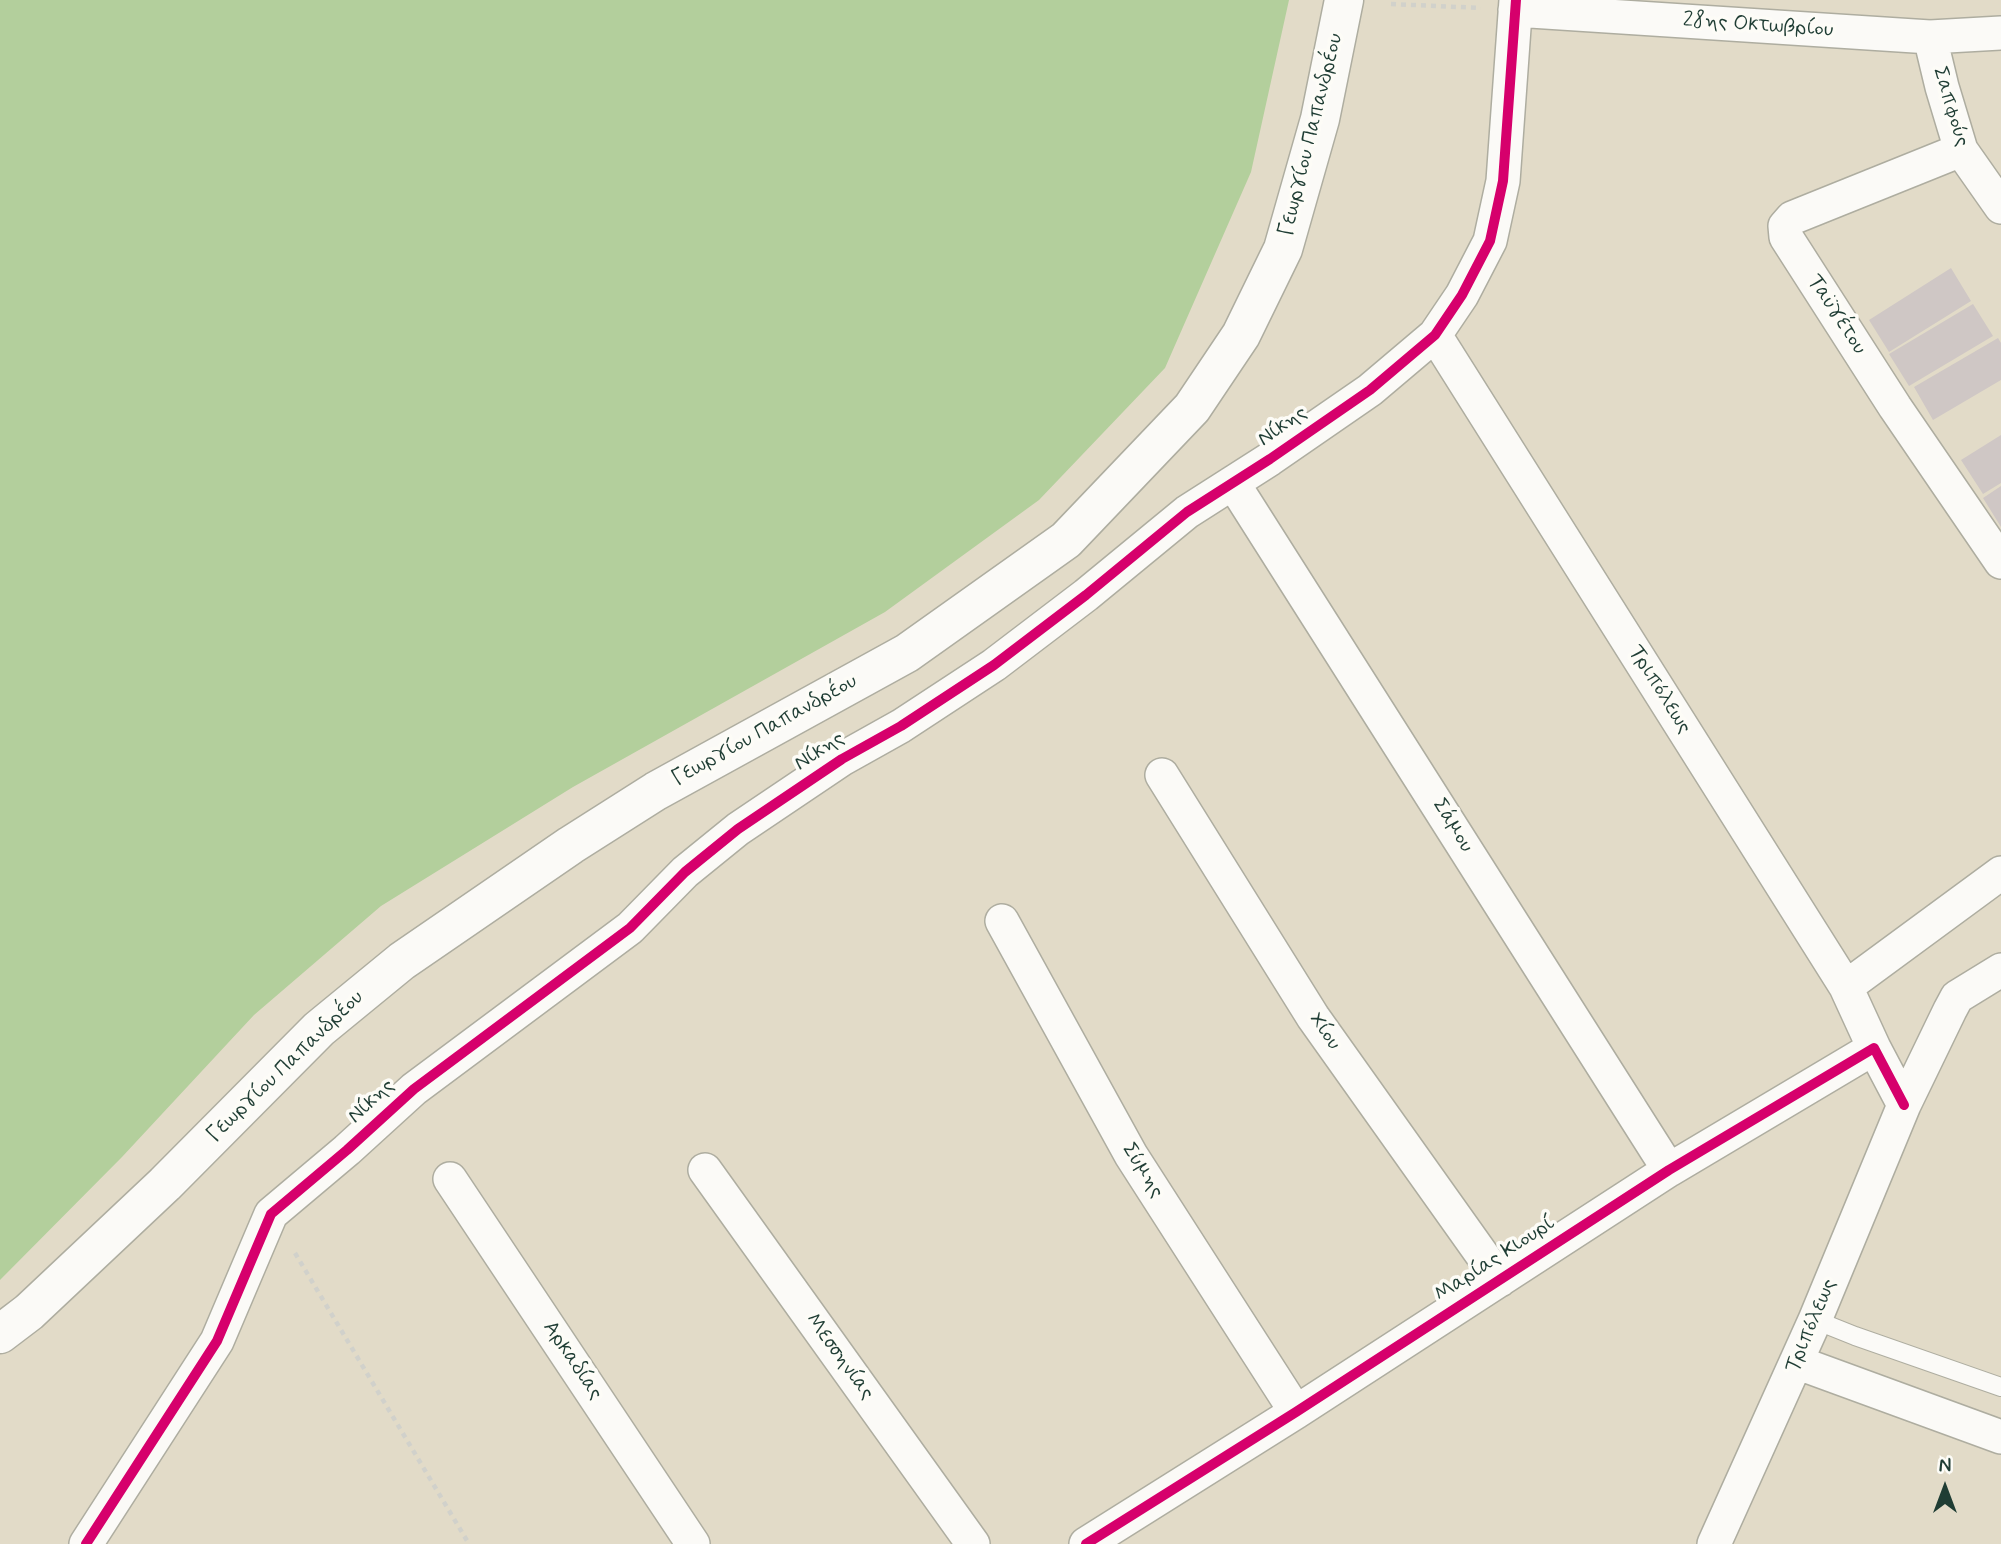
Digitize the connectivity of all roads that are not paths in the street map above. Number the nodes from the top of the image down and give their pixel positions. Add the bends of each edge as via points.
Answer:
1 (1344, 0) edge
2 (1515, 5) edge
3 (2001, 33) edge
4 (1930, 37) junction
5 (1961, 150) junction
6 (2001, 208) edge
7 (1435, 335) junction
8 (1233, 482) junction
9 (2001, 562) edge
10 (1162, 775) dead end
11 (2001, 873) edge
12 (1002, 921) dead end
13 (2001, 970) edge
14 (1846, 987) junction
15 (1874, 1048) junction
16 (1904, 1105) junction
17 (705, 1170) dead end
18 (1669, 1170) junction
19 (450, 1179) dead end
20 (1500, 1280) junction
21 (1815, 1320) junction
22 (0, 1334) edge
23 (1796, 1362) junction
24 (2001, 1387) edge
25 (1296, 1412) junction
26 (2001, 1437) edge
27 (86, 1544) edge
28 (694, 1544) edge
29 (973, 1544) edge
30 (1086, 1544) edge
31 (1714, 1544) edge

1 - 22 street, Γεωργίου Παπανδρέου via 1320,119 1283,249 1241,335 1192,408 1066,540 907,653 656,791 402,961 319,1029 165,1184
2 - 4 street, 28ης Οκτωβρίου
2 - 7 street, Νίκης via 1503,181 1490,240
3 - 4 street, 28ης Οκτωβρίου
4 - 5 street, Σαπφούς
5 - 6 street, Σαπφούς
5 - 9 street, Ταϋγέτου via 1792,218 1785,226 1786,237
7 - 8 street, Νίκης via 1370,390
7 - 14 street, Τριπόλεως
8 - 18 street, Σάμου
8 - 27 street, Νίκης via 1186,512 994,665 738,829 685,872 630,928 414,1089 271,1214 217,1341
10 - 20 street, Χίου via 1313,1017
11 - 14 street
12 - 25 street, Σύμης via 1131,1155
13 - 16 street via 1957,997
14 - 15 street, Τριπόλεως
15 - 16 street
15 - 18 street, Μαρίας Κιουρί
16 - 21 street, Τριπόλεως
17 - 29 street, Μεσσηνίας
18 - 20 street, Μαρίας Κιουρί
19 - 28 street, Αρκαδίας
20 - 25 street, Μαρίας Κιουρί
21 - 23 street, Τριπόλεως
21 - 24 lane
23 - 26 street
23 - 31 street, Τριπόλεως
25 - 30 street, Μαρίας Κιουρί

